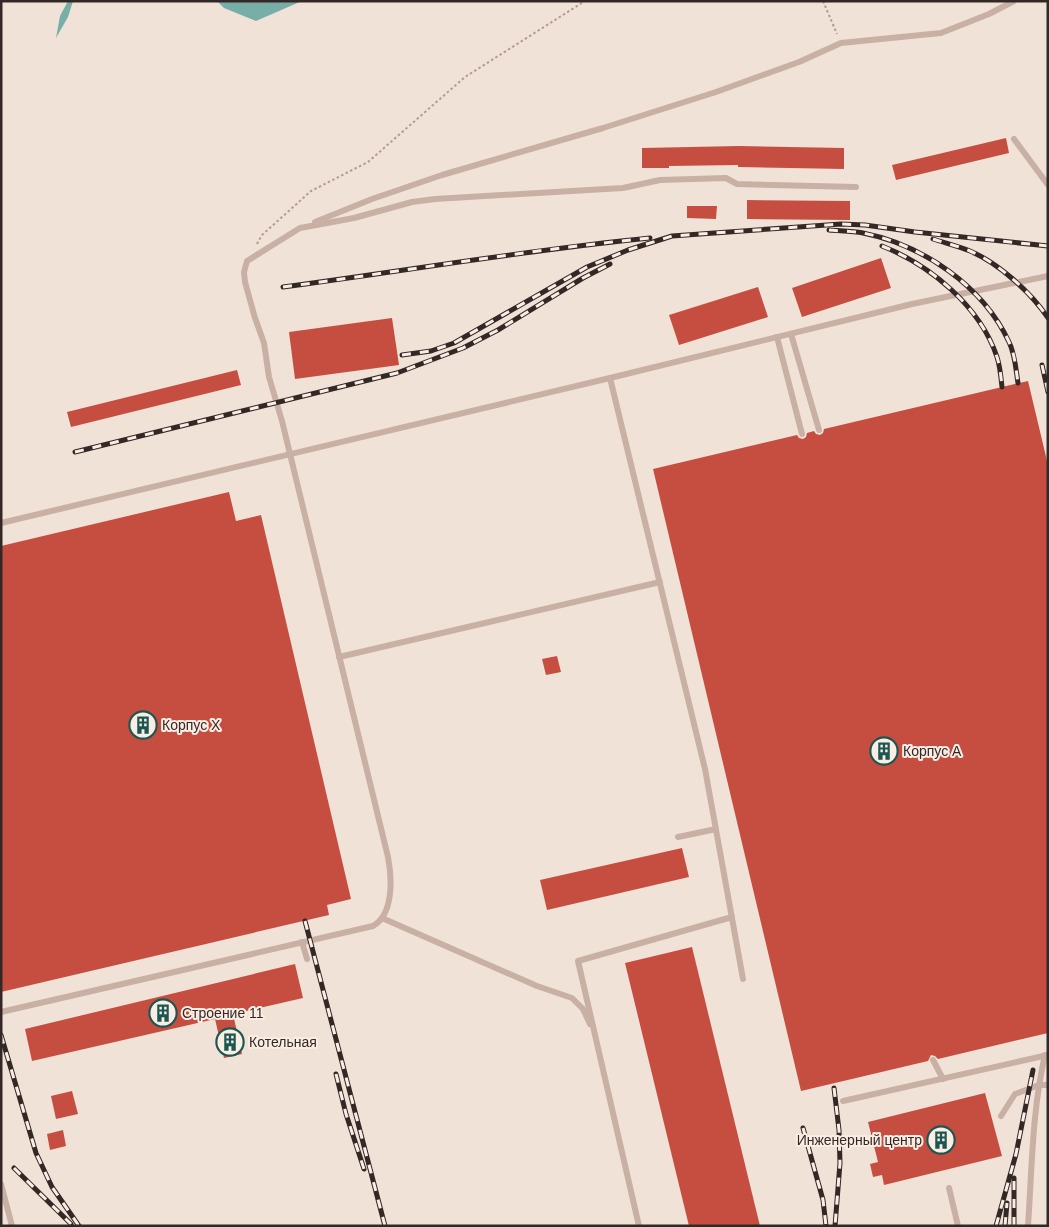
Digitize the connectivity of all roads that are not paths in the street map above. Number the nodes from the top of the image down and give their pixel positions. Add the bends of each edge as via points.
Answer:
1 (1014, 1) edge
2 (1014, 139) dead end
3 (1048, 185) edge
4 (856, 187) dead end
5 (300, 228) junction
6 (1048, 276) edge
7 (791, 334) junction
8 (778, 337) junction
9 (610, 378) junction
10 (819, 430) dead end
11 (802, 434) dead end
12 (290, 455) junction
13 (1, 523) edge
14 (660, 582) junction
15 (339, 657) junction
16 (716, 829) junction
17 (678, 837) dead end
18 (382, 918) junction
19 (732, 918) junction
20 (302, 942) junction
21 (307, 960) dead end
22 (742, 979) dead end
23 (1, 1012) edge
24 (595, 1034) junction
25 (1046, 1055) edge
26 (933, 1060) dead end
27 (943, 1078) junction
28 (1039, 1085) junction
29 (1048, 1085) edge
30 (843, 1101) dead end
31 (1002, 1116) dead end
32 (1, 1184) edge
33 (949, 1188) dead end
34 (12, 1226) edge
35 (639, 1226) edge
36 (958, 1226) edge
37 (1028, 1226) edge

1 - 5 lane via 941,33 841,43 716,92 442,175
2 - 3 lane
4 - 5 lane via 737,184 726,178 660,180 623,188 427,200
5 - 12 lane via 247,261 244,272
6 - 7 lane via 912,304
7 - 8 lane
7 - 10 lane
8 - 9 lane
8 - 11 lane
9 - 12 lane
9 - 14 lane
12 - 13 lane
12 - 15 lane
14 - 15 lane
14 - 16 lane via 705,769
15 - 18 lane via 391,872 391,890
16 - 17 lane
16 - 19 lane
18 - 20 lane via 373,926
18 - 24 lane via 537,986 572,998 583,1009
19 - 22 lane
19 - 24 lane via 578,961
20 - 21 lane
20 - 23 lane
24 - 35 lane
25 - 27 lane
25 - 28 lane
26 - 27 lane
27 - 30 lane
28 - 29 lane
28 - 31 lane via 1015,1094
28 - 37 lane
32 - 34 lane
33 - 36 lane

